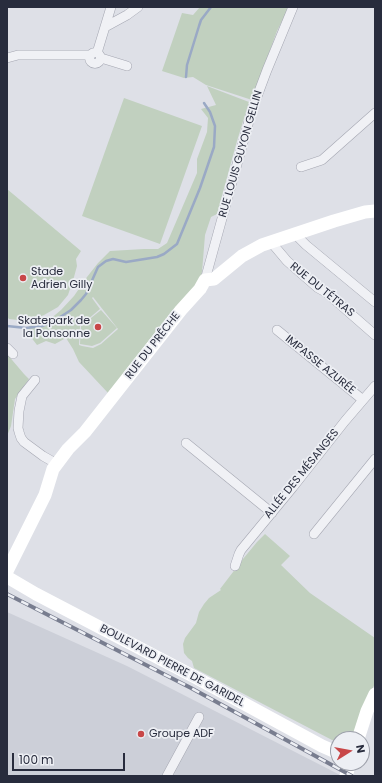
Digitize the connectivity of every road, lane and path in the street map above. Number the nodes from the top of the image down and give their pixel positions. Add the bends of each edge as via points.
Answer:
1 (111, 7) edge
2 (138, 7) edge
3 (293, 7) edge
4 (105, 27) junction
5 (95, 57) junction
6 (7, 58) edge
7 (127, 66) dead end
8 (375, 113) edge
9 (301, 167) dead end
10 (375, 211) edge
11 (295, 234) junction
12 (271, 242) junction
13 (205, 280) junction
14 (375, 302) edge
15 (277, 330) dead end
16 (375, 335) edge
17 (34, 380) dead end
18 (375, 386) edge
19 (363, 400) junction
20 (186, 443) dead end
21 (375, 459) edge
22 (55, 466) junction
23 (272, 513) junction
24 (314, 534) dead end
25 (235, 566) dead end
26 (7, 571) edge
27 (7, 576) edge
28 (375, 694) edge
29 (199, 717) dead end
30 (361, 731) edge
31 (330, 749) edge
32 (167, 776) edge

1 - 4 street
2 - 4 street
3 - 13 street, RUE LOUIS GUYON GELLIN via 252,110
4 - 5 street
5 - 6 street via 18,55
5 - 7 street
8 - 9 street via 322,160
10 - 11 street
11 - 12 street
11 - 14 street
12 - 13 street via 242,256 214,279
12 - 16 street, RUE DU TÉTRAS via 287,261
13 - 22 street, RUE DU PRÊCHE via 85,432
15 - 19 street, IMPASSE AZURÉE
17 - 22 street via 22,396 18,430 23,441
18 - 19 street, ALLÉE DES MÉSANGES
19 - 23 street, ALLÉE DES MÉSANGES
20 - 23 street
21 - 24 street
22 - 26 street, RUE DU PRÊCHE via 45,495
23 - 25 street, ALLÉE DES MÉSANGES via 241,550
27 - 31 street, BOULEVARD PIERRE DE GARIDEL via 76,616
28 - 30 street
29 - 32 street

